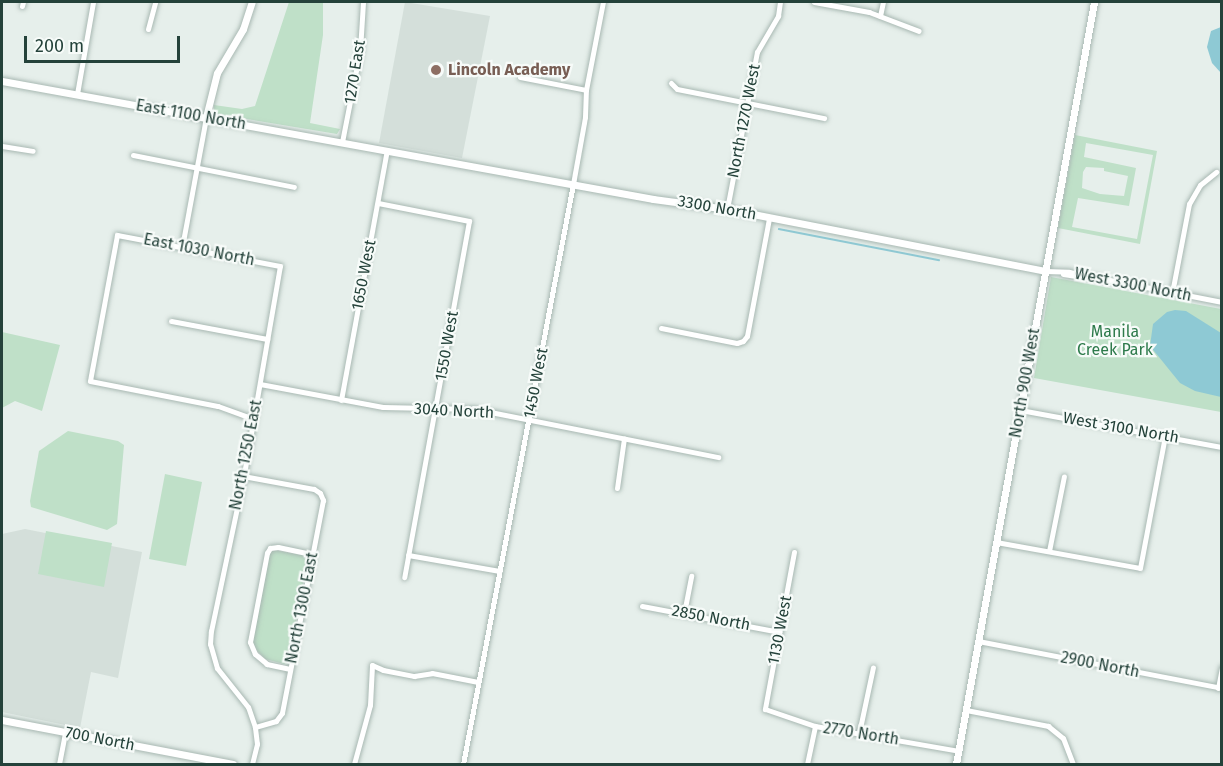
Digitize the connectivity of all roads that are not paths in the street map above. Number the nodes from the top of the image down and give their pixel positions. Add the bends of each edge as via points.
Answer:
1 (93, 2) edge
2 (155, 2) edge
3 (252, 2) edge
4 (363, 2) edge
5 (603, 2) edge
6 (780, 2) edge
7 (813, 2) edge
8 (883, 2) edge
9 (1094, 2) edge
10 (880, 16) junction
11 (148, 29) dead end
12 (919, 31) dead end
13 (520, 77) dead end
14 (2, 81) edge
15 (671, 83) dead end
16 (586, 90) junction
17 (77, 94) junction
18 (747, 102) junction
19 (206, 117) junction
20 (824, 118) dead end
21 (342, 142) junction
22 (2, 146) edge
23 (384, 150) junction
24 (33, 151) dead end
25 (2, 155) edge
26 (133, 155) dead end
27 (196, 168) junction
28 (1216, 172) dead end
29 (573, 184) junction
30 (294, 187) dead end
31 (378, 203) junction
32 (727, 209) junction
33 (769, 218) junction
34 (182, 247) junction
35 (280, 266) joint
36 (1045, 271) junction
37 (1172, 293) junction
38 (1221, 302) edge
39 (171, 321) dead end
40 (661, 328) dead end
41 (267, 339) junction
42 (260, 384) junction
43 (341, 400) junction
44 (435, 409) junction
45 (1020, 410) junction
46 (253, 419) junction
47 (530, 419) junction
48 (1165, 436) junction
49 (624, 438) junction
50 (1221, 447) edge
51 (717, 457) dead end
52 (243, 476) junction
53 (1064, 476) dead end
54 (617, 488) dead end
55 (996, 542) junction
56 (1049, 550) junction
57 (794, 552) dead end
58 (312, 554) junction
59 (408, 555) junction
60 (500, 571) junction
61 (692, 576) dead end
62 (404, 577) dead end
63 (642, 606) dead end
64 (684, 613) junction
65 (780, 632) junction
66 (978, 641) junction
67 (873, 667) dead end
68 (1221, 667) edge
69 (290, 669) junction
70 (478, 682) junction
71 (1220, 688) edge
72 (765, 709) joint
73 (966, 710) junction
74 (2, 720) edge
75 (815, 726) junction
76 (255, 727) junction
77 (65, 733) junction
78 (859, 733) junction
79 (958, 751) junction
80 (59, 765) edge
81 (233, 765) edge
82 (252, 765) edge
83 (354, 765) edge
84 (463, 765) edge
85 (807, 765) edge
86 (956, 765) edge
87 (1073, 765) edge

1 - 17 street
2 - 11 street
3 - 19 street via 243,29 217,73
4 - 21 street, 1270 East via 360,50
5 - 16 street, 1450 West
6 - 18 street, North 1270 West via 778,16 757,52
7 - 10 street
8 - 10 street
9 - 36 street, North 900 West
10 - 12 street
13 - 16 street
14 - 17 street, East 1100 North
15 - 18 street via 677,89
16 - 29 street, 1450 West
17 - 19 street, East 1100 North
18 - 20 street
18 - 32 street, North 1270 West
19 - 21 street, East 1100 North
19 - 27 street
21 - 23 street, East 1100 North
22 - 24 street
22 - 25 street
23 - 29 street, 3300 North
23 - 31 street, 1650 West
26 - 27 street
27 - 30 street
27 - 34 street
28 - 37 street via 1193,193
29 - 32 street, 3300 North
29 - 47 street, 1450 West
31 - 43 street, 1650 West
31 - 44 street, 1550 West via 470,221
32 - 33 street, 3300 North
33 - 36 street, 3300 North
33 - 40 street via 743,341
34 - 35 street, East 1030 North
34 - 46 street, East 1030 North via 117,235 90,381 219,406
35 - 41 street, North 1250 East
36 - 37 street, West 3300 North
36 - 45 street, North 900 West
37 - 38 street, West 3300 North
39 - 41 street
41 - 42 street, North 1250 East
42 - 43 street, 3040 North
42 - 46 street, North 1250 East
43 - 44 street, 3040 North
44 - 47 street, 3040 North via 475,409
44 - 59 street, 1550 West
45 - 48 street, West 3100 North
45 - 55 street, North 900 West
46 - 52 street, North 1250 East
47 - 49 street, 3040 North
47 - 60 street, 1450 West
48 - 50 street, West 3100 North
48 - 56 street via 1140,568
49 - 51 street, 3040 North
49 - 54 street
52 - 58 street, North 1300 East via 320,493 323,500
52 - 76 street, North 1250 East via 210,644 217,668 248,707
53 - 56 street
55 - 56 street
55 - 66 street, North 900 West
57 - 65 street, 1130 West
58 - 69 street, North 1300 East
58 - 69 street via 278,547 267,553 250,642 255,654 267,664
59 - 60 street
59 - 62 street, 1550 West
60 - 70 street, 1450 West
61 - 64 street
63 - 64 street, 2850 North
64 - 65 street, 2850 North
65 - 72 street, 1130 West
66 - 71 street, 2900 North
66 - 73 street, North 900 West
67 - 78 street
68 - 71 street
69 - 76 street, North 1300 East via 282,713 276,721
70 - 83 street via 432,673 414,676 372,665 370,705
70 - 84 street, 1450 West
72 - 75 street, 2770 North
73 - 79 street, North 900 West
73 - 87 street via 1048,726 1063,738
74 - 77 street, 700 North
75 - 78 street, 2770 North
75 - 85 street
76 - 82 street
77 - 80 street
77 - 81 street, 700 North
78 - 79 street, 2770 North
79 - 86 street, North 900 West

